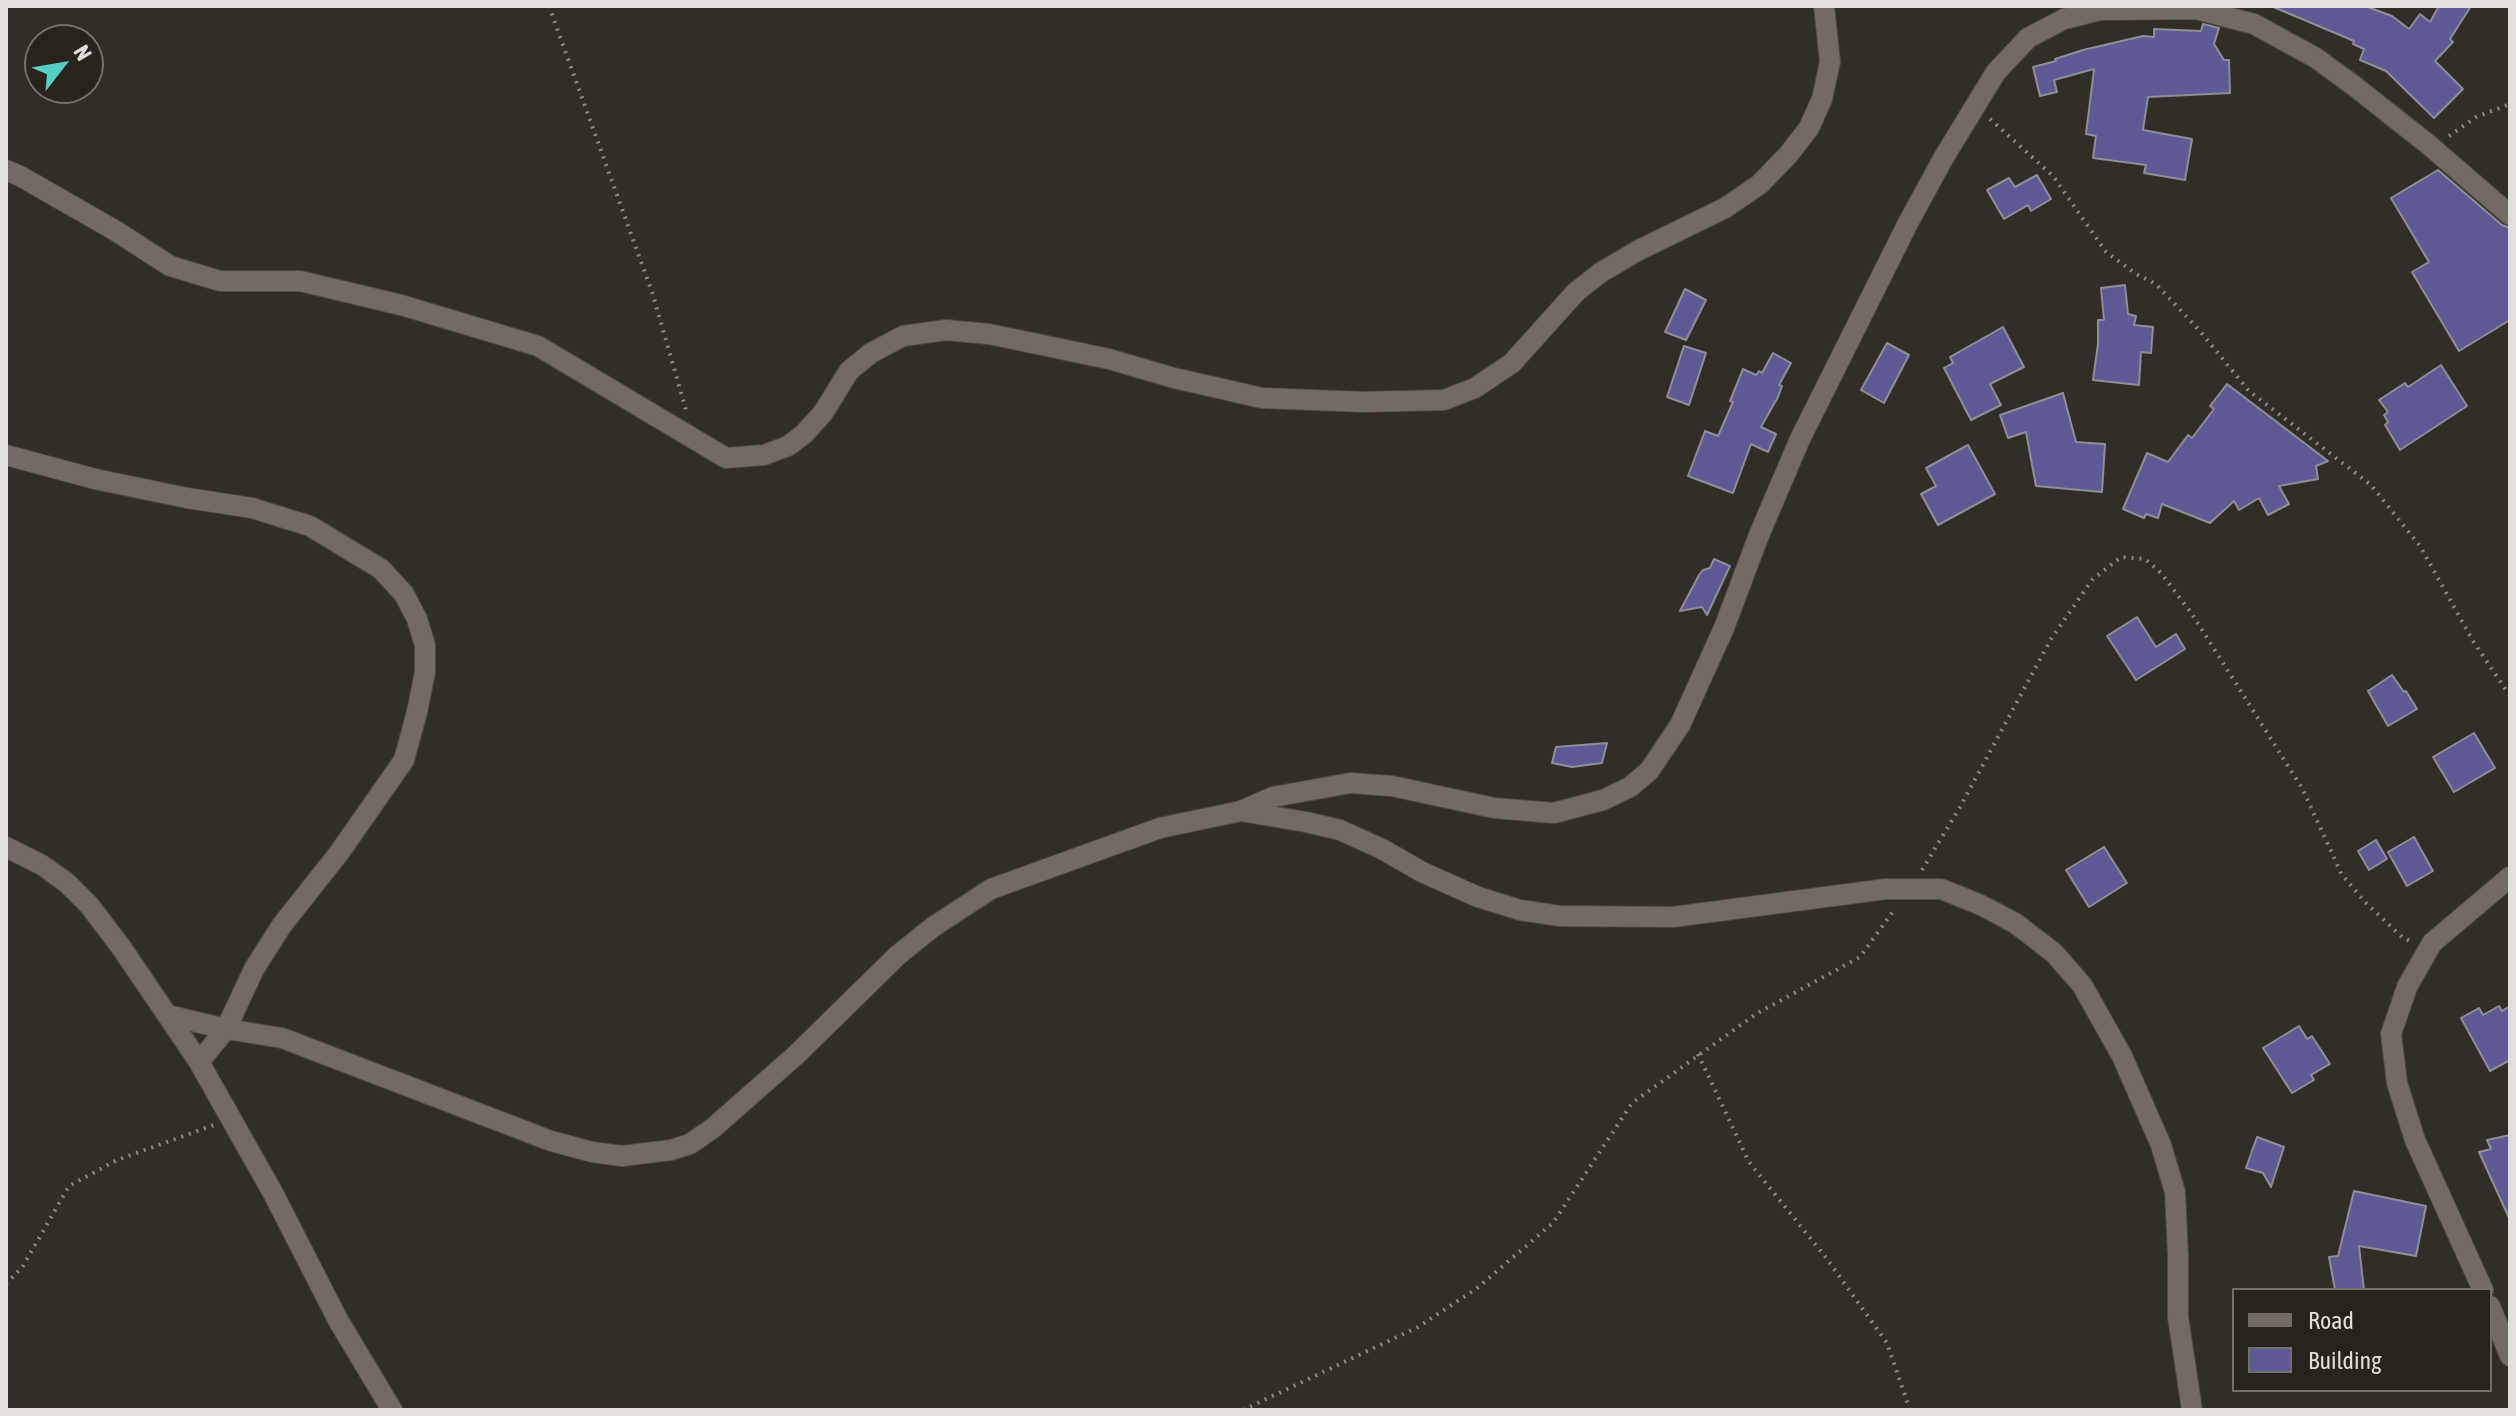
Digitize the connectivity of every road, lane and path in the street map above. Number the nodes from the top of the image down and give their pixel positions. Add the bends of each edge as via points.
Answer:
1 (549, 6) edge
2 (1824, 6) edge
3 (2100, 8) edge
4 (2510, 104) edge
5 (1976, 107) junction
6 (2429, 145) junction
7 (6, 170) edge
8 (2510, 215) edge
9 (694, 440) junction
10 (6, 455) edge
11 (2510, 696) edge
12 (1241, 811) junction
13 (6, 847) edge
14 (2510, 877) edge
15 (1911, 887) junction
16 (2432, 943) junction
17 (167, 1015) junction
18 (226, 1029) junction
19 (1698, 1054) junction
20 (199, 1062) junction
21 (231, 1118) junction
22 (6, 1284) edge
23 (2482, 1288) edge
24 (2492, 1311) edge
25 (2510, 1356) edge
26 (392, 1410) edge
27 (1243, 1410) edge
28 (1910, 1410) edge
29 (2192, 1410) edge

1 - 9 path via 653,295
2 - 9 street via 1830,62 1822,99 1788,155 1760,184 1725,208 1600,273 1512,363 1475,388 1444,400 1262,398 1109,359 946,330 903,336 871,353 849,371 823,413 788,446 764,455 726,458
3 - 5 street via 2028,38 1996,72
3 - 6 street via 2196,9 2254,24 2316,58
4 - 6 path
5 - 11 path via 2053,176 2106,252 2156,284 2249,391 2371,485 2420,546
5 - 12 street via 1908,223 1800,439 1718,642 1680,725 1649,771 1603,800 1554,813 1350,783 1273,797
6 - 8 street
7 - 9 street via 170,266 220,281 300,281 538,346
10 - 18 street via 95,479 252,508 310,526 381,569 404,594 417,619 425,645 425,672 404,760 282,925
12 - 15 street via 1340,830 1478,897 1560,916 1673,917
12 - 18 street via 1160,828 991,889 898,955 713,1128 671,1150 622,1156 551,1141 282,1038
13 - 17 street via 42,865 89,905
14 - 16 street
15 - 16 path via 2051,639 2092,580 2121,557 2145,559 2192,614 2302,788 2342,875 2403,938
15 - 19 path via 1860,957 1756,1014
15 - 29 street via 1941,889 2015,923 2054,953 2105,1022 2161,1145 2175,1192 2178,1317
16 - 23 street via 2407,987 2391,1034 2397,1083 2415,1140
17 - 18 street
17 - 20 street
18 - 20 street
19 - 27 path via 1632,1103 1553,1223 1476,1289 1418,1327
19 - 28 path via 1749,1162 1887,1343
20 - 21 street
21 - 22 path via 117,1160 69,1186 23,1266
21 - 26 street
24 - 25 street

